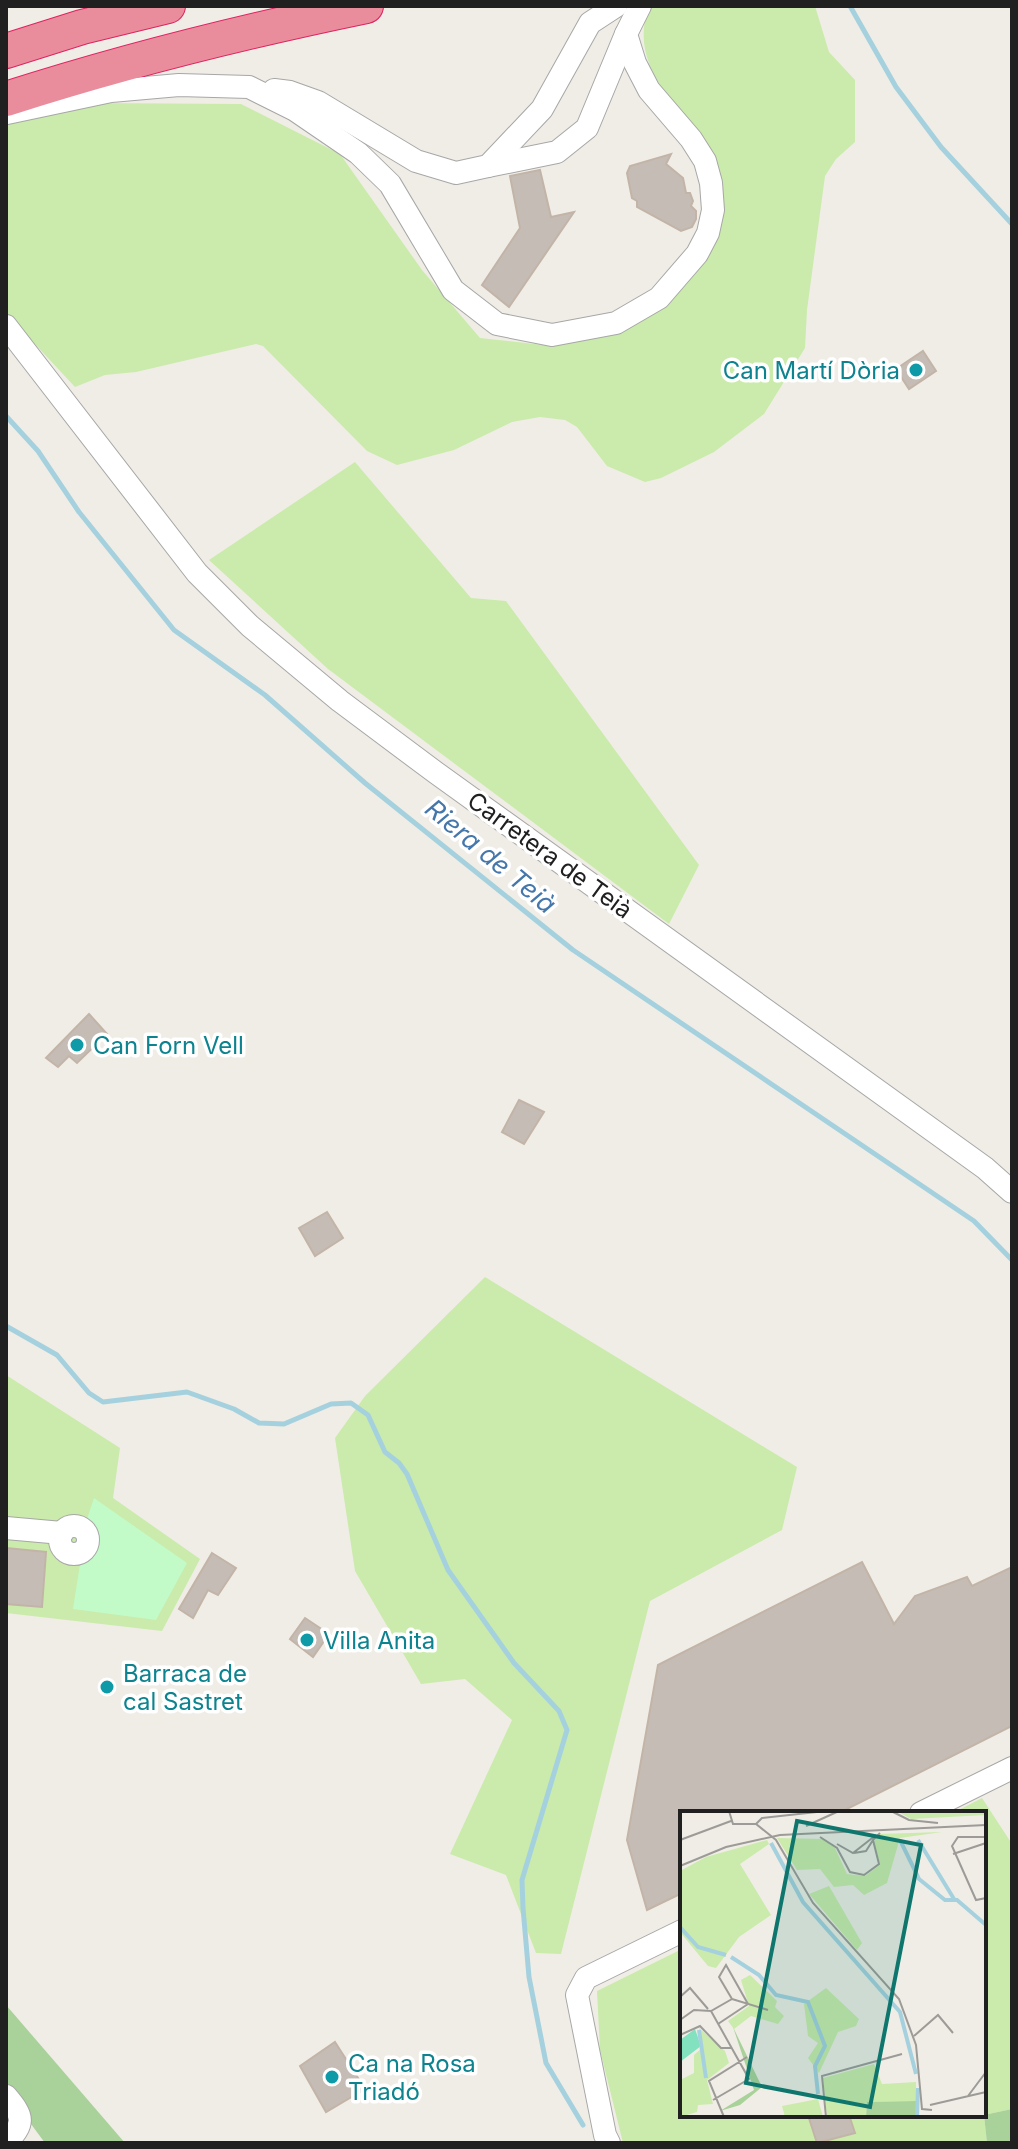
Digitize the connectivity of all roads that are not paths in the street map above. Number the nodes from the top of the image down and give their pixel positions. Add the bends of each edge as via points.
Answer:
1 (168, 6) edge
2 (366, 6) edge
3 (616, 6) edge
4 (640, 6) edge
5 (93, 17) edge
6 (626, 34) junction
7 (6, 51) edge
8 (249, 87) junction
9 (6, 99) edge
10 (6, 114) edge
11 (488, 166) junction
12 (6, 326) edge
13 (1012, 1192) edge
14 (6, 1528) edge
15 (62, 1533) dead end
16 (1012, 1768) edge
17 (925, 1811) edge
18 (680, 1932) edge
19 (6, 2096) edge
20 (6, 2143) edge
21 (609, 2143) edge

1 - 5 highway
2 - 9 highway via 87,73
3 - 11 street via 590,23 542,109
4 - 6 street
5 - 7 highway
6 - 8 street via 649,90 705,161 713,210 708,233 659,298 616,323 552,335 497,324 453,290 390,184 358,153 295,110
6 - 11 street via 587,128 557,152
8 - 10 street via 179,85 111,91
8 - 11 street via 318,102 416,161 456,173
12 - 13 street, Carretera de Teià via 197,573 250,626 435,772
14 - 15 street
16 - 17 street
18 - 21 street via 586,1978 577,1995
19 - 20 street via 20,2114 20,2129

